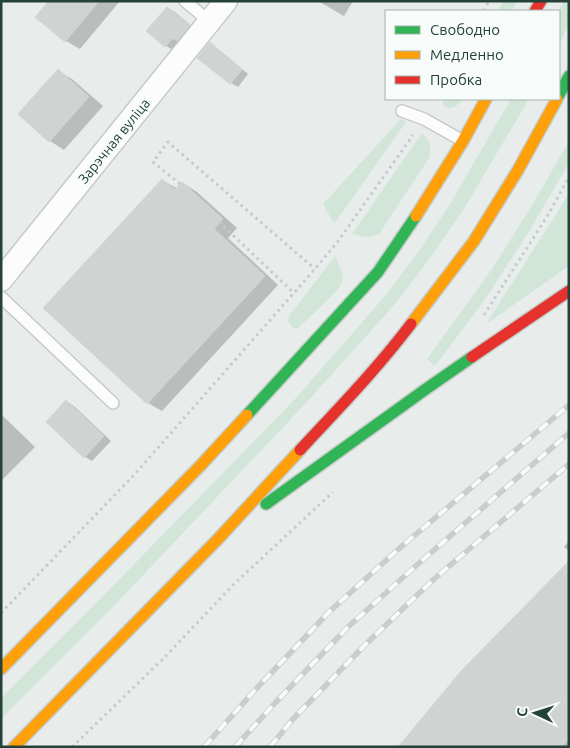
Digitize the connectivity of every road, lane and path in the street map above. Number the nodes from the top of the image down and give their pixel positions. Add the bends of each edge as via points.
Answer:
1 (185, 1) edge
2 (226, 1) edge
3 (210, 22) junction
4 (569, 76) edge
5 (560, 93) edge
6 (485, 100) edge
7 (556, 100) edge
8 (402, 111) dead end
9 (424, 120) junction
10 (463, 141) junction
11 (569, 177) edge
12 (180, 184) dead end
13 (219, 222) dead end
14 (315, 269) junction
15 (1, 280) edge
16 (569, 291) edge
17 (294, 293) junction
18 (1, 297) edge
19 (481, 320) dead end
20 (113, 403) dead end
21 (339, 486) dead end
22 (218, 539) junction
23 (1, 612) edge
24 (1, 669) edge
25 (14, 747) edge
26 (72, 747) edge

1 - 3 lane
2 - 3 street, Зарэчная вуліца
3 - 15 street, Зарэчная вуліца
4 - 5 highway
6 - 10 highway
7 - 22 highway via 474,241 396,344
8 - 9 lane
9 - 10 lane
9 - 14 path
10 - 24 highway via 378,272 201,465
11 - 19 path
12 - 14 path via 153,162 168,142
13 - 17 path
14 - 17 path
16 - 22 highway
17 - 23 path via 134,475
18 - 20 lane
21 - 26 path via 233,585 164,658
22 - 25 highway

